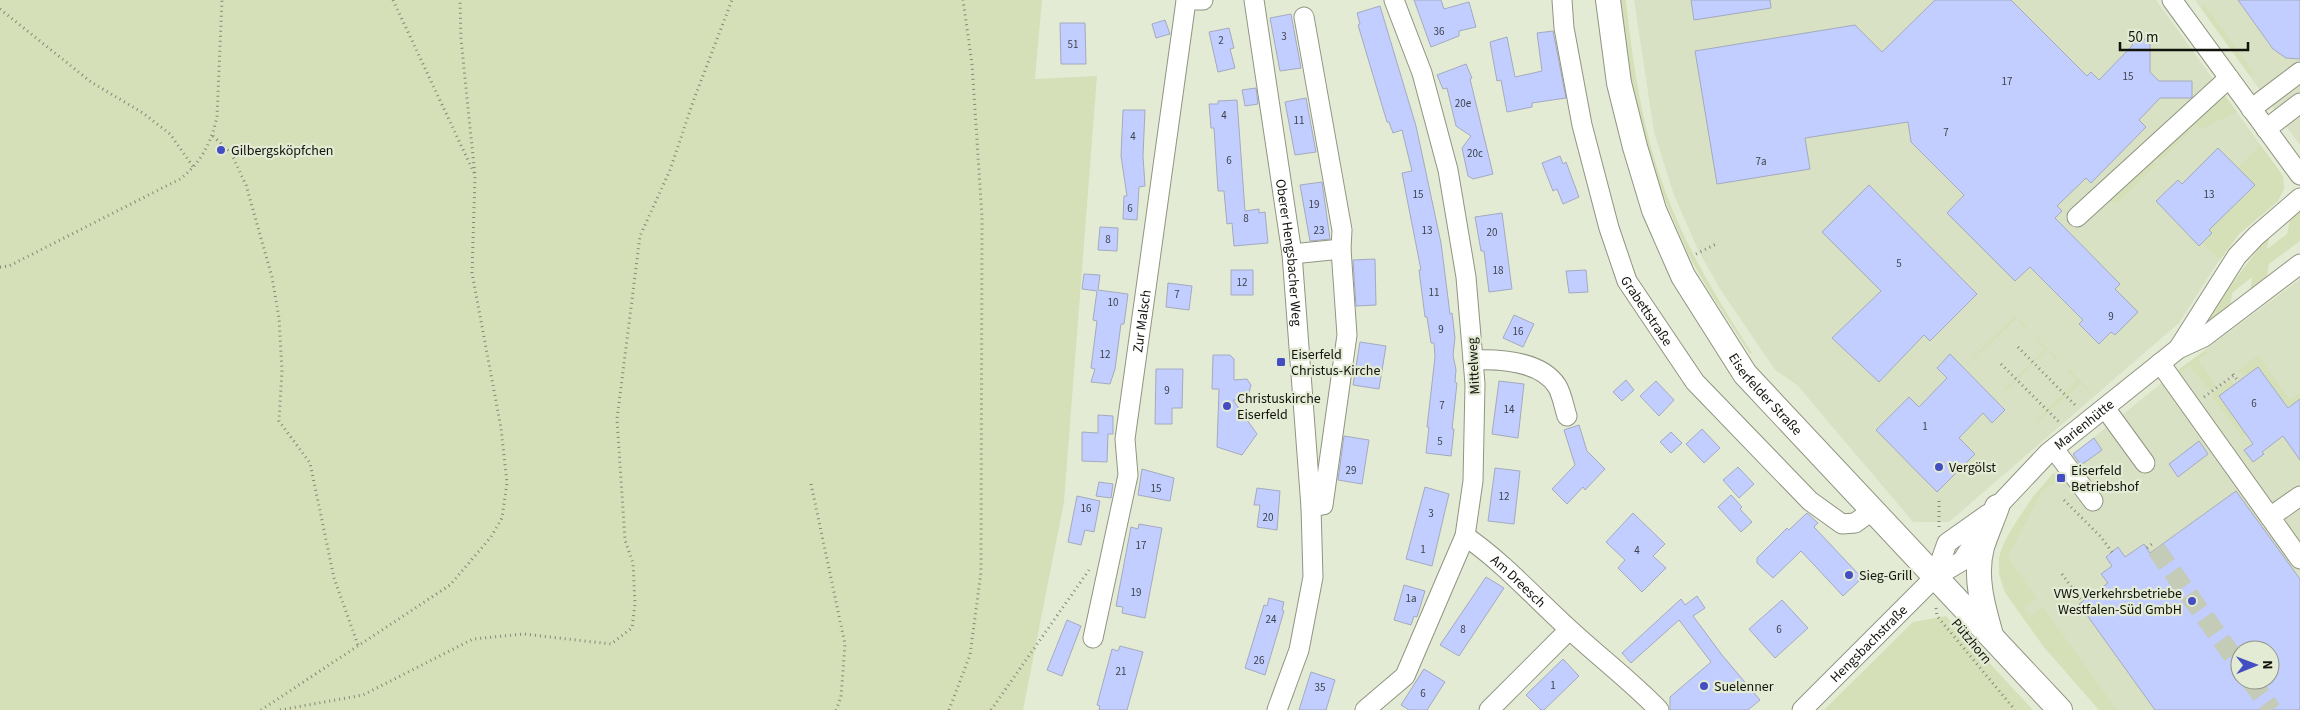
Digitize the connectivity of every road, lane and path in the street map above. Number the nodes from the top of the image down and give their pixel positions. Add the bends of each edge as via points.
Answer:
1 (222, 0) edge
2 (393, 0) edge
3 (460, 0) edge
4 (732, 0) edge
5 (963, 0) edge
6 (1192, 0) edge
7 (1254, 0) edge
8 (1394, 0) edge
9 (1562, 0) edge
10 (1608, 0) edge
11 (2173, 0) edge
12 (0, 9) edge
13 (1304, 18) dead end
14 (2300, 72) edge
15 (2229, 78) junction
16 (2300, 103) edge
17 (2251, 109) junction
18 (2266, 129) junction
19 (213, 136) junction
20 (194, 168) junction
21 (2300, 175) edge
22 (475, 176) junction
23 (2300, 198) edge
24 (2077, 217) dead end
25 (1718, 242) dead end
26 (1341, 249) junction
27 (1292, 254) junction
28 (1696, 254) dead end
29 (2300, 264) edge
30 (0, 267) edge
31 (2018, 347) dead end
32 (2178, 349) junction
33 (1473, 360) junction
34 (2160, 363) junction
35 (2002, 364) dead end
36 (2238, 381) dead end
37 (2077, 406) dead end
38 (2191, 406) junction
39 (2105, 408) junction
40 (1567, 416) dead end
41 (2059, 422) dead end
42 (2054, 449) junction
43 (2144, 463) dead end
44 (811, 484) dead end
45 (2300, 496) edge
46 (2064, 500) dead end
47 (1939, 501) dead end
48 (2093, 501) dead end
49 (1311, 507) junction
50 (1998, 508) junction
51 (1873, 510) junction
52 (2270, 517) junction
53 (1939, 522) dead end
54 (1465, 536) junction
55 (2152, 544) dead end
56 (2147, 548) dead end
57 (1110, 549) junction
58 (2112, 552) dead end
59 (2300, 559) edge
60 (2062, 574) dead end
61 (1935, 577) junction
62 (2082, 602) dead end
63 (1569, 630) junction
64 (1093, 638) dead end
65 (1992, 639) junction
66 (358, 646) junction
67 (261, 710) edge
68 (280, 710) edge
69 (836, 710) edge
70 (949, 710) edge
71 (991, 710) edge
72 (1276, 710) edge
73 (1365, 710) edge
74 (1488, 710) edge
75 (1660, 710) edge
76 (1802, 710) edge
77 (2015, 710) edge
78 (2060, 710) edge

1 - 19 path via 217,117
2 - 22 path
3 - 22 path
4 - 68 path via 670,170 640,236 617,419 625,540 633,563 635,604 632,628 611,644 524,634 474,640 363,695
5 - 70 path via 972,64 982,216 981,572 970,655
6 - 57 street, Zur Malsch via 1125,439 1128,475
7 - 27 street, Oberer Hengsbacher Weg
8 - 33 street, Mittelweg via 1422,73 1448,170 1466,276
9 - 51 street, Grabettstraße via 1582,125 1609,228 1627,281 1695,382 1810,501 1842,524 1855,522
10 - 51 main road, Eiserfelder Straße via 1619,83 1635,147 1654,210 1683,276 1745,374
11 - 15 street
12 - 20 path via 91,82 143,113 170,134
13 - 26 street via 1342,230
14 - 17 street
15 - 17 street
15 - 24 street
16 - 18 street
17 - 18 street
18 - 21 street
19 - 20 path
19 - 66 path via 230,153 246,185 272,277 279,318 279,421 310,463 334,578
20 - 30 path via 180,179 9,266
22 - 66 path via 472,273 502,428 507,483 502,518 491,537 450,585
23 - 32 street, Marienhütte via 2238,256
25 - 28 path
26 - 27 street
26 - 49 street via 1347,335 1323,505
27 - 49 street, Oberer Hengsbacher Weg
29 - 32 street, Marienhütte via 2204,337
31 - 37 path
32 - 34 street, Marienhütte
33 - 40 street via 1523,364 1543,372 1558,386
33 - 54 street, Mittelweg via 1473,481
34 - 38 street
34 - 39 street, Marienhütte
35 - 41 path
36 - 38 path via 2233,375
38 - 52 street
39 - 42 street, Marienhütte
39 - 43 street
42 - 48 street
42 - 50 street, Marienhütte
44 - 69 path via 845,644 842,697
45 - 52 street
46 - 58 path
47 - 53 path
49 - 72 street, Oberer Hengsbacher Weg via 1313,577 1298,650
50 - 61 street, Marienhütte via 1962,561
50 - 65 main road via 1982,548 1978,571 1982,604
51 - 61 main road, Eiserfelder Straße
52 - 59 street
54 - 63 street, Am Dreesch via 1484,549
54 - 73 street, Mittelweg via 1405,676
55 - 56 path
57 - 64 street, Zur Malsch
57 - 71 path via 1093,563
60 - 62 path
61 - 65 main road, Eiserfelder Straße
61 - 76 street, Hengsbachstraße
61 - 77 path, Pützhorn via 1937,616
63 - 74 street
63 - 75 street, Am Dreesch
65 - 78 main road, Eiserfelder Straße
66 - 67 path

